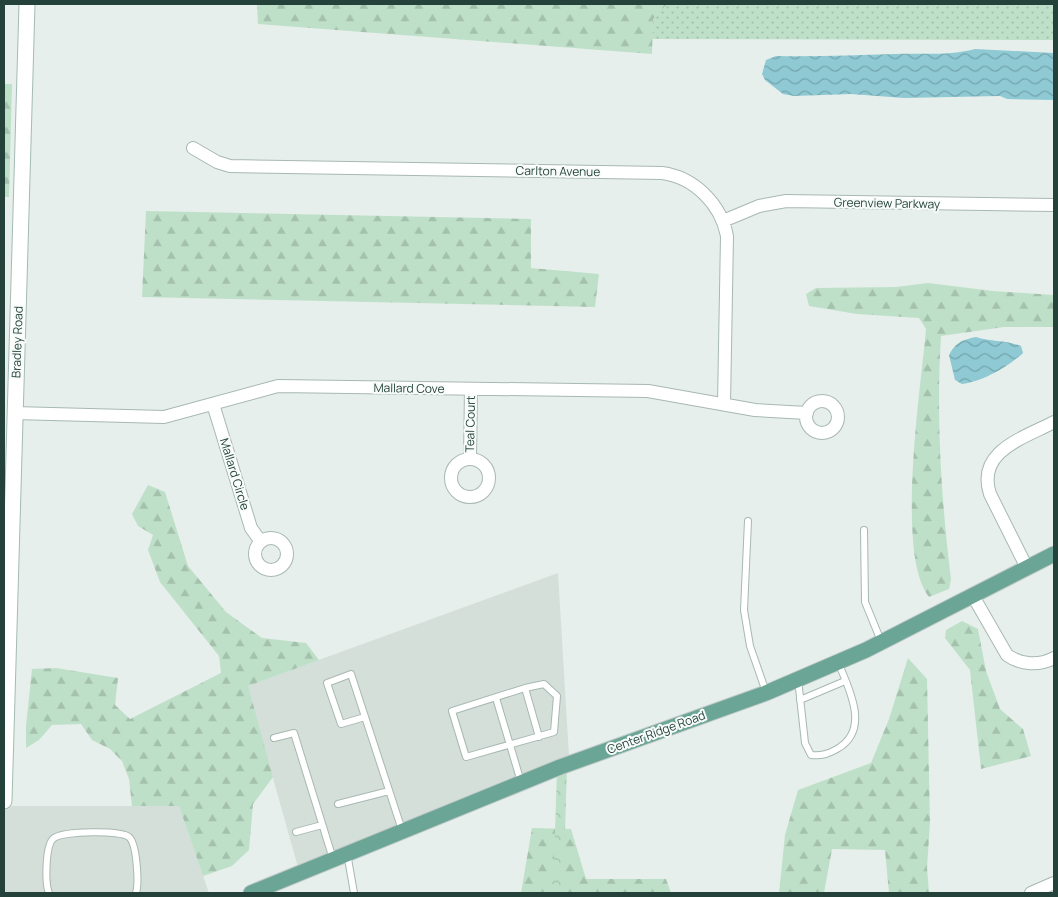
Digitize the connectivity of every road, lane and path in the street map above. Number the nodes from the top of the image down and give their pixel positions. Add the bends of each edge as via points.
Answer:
1 (27, 4) edge
2 (193, 148) dead end
3 (1054, 205) edge
4 (723, 221) junction
5 (471, 389) junction
6 (213, 404) junction
7 (724, 404) junction
8 (14, 413) junction
9 (807, 413) dead end
10 (1054, 422) edge
11 (470, 459) dead end
12 (748, 521) dead end
13 (864, 530) dead end
14 (261, 542) dead end
15 (1054, 554) edge
16 (1027, 568) junction
17 (973, 596) junction
18 (882, 642) junction
19 (1054, 658) edge
20 (838, 662) junction
21 (798, 679) junction
22 (845, 681) junction
23 (525, 688) junction
24 (766, 693) junction
25 (496, 698) junction
26 (800, 700) junction
27 (365, 718) junction
28 (539, 737) junction
29 (274, 738) dead end
30 (510, 745) junction
31 (520, 782) junction
32 (389, 791) junction
33 (4, 801) edge
34 (338, 804) dead end
35 (322, 824) junction
36 (402, 830) junction
37 (296, 832) dead end
38 (347, 853) junction
39 (333, 859) junction
40 (1054, 883) edge
41 (49, 893) edge
42 (136, 893) edge
43 (251, 893) edge
44 (354, 893) edge
45 (1032, 893) edge

1 - 8 street, Bradley Road
2 - 4 street, Carlton Avenue via 230,166 668,174 684,179 704,193
3 - 4 street, Greenview Parkway via 786,201 759,206
4 - 7 street, Carlton Avenue via 727,236
5 - 6 street, Mallard Cove via 278,386
5 - 7 street, Mallard Cove via 648,391
5 - 11 street, Teal Court
6 - 8 street, Mallard Cove via 156,417
6 - 14 street, Mallard Circle via 251,528
7 - 9 street, Mallard Cove via 756,410
8 - 33 street, Bradley Road
10 - 16 street via 1000,451 992,460 988,473 990,494
12 - 24 lane via 744,610 750,646
13 - 18 lane via 865,602
15 - 16 main road, Center Ridge Road
16 - 17 main road, Center Ridge Road
17 - 18 main road, Center Ridge Road
17 - 19 street via 1007,656 1016,662 1027,663 1045,663
18 - 20 main road, Center Ridge Road
20 - 21 main road, Center Ridge Road
20 - 22 lane
21 - 24 main road, Center Ridge Road
21 - 26 lane
22 - 26 lane
22 - 26 lane via 854,707 856,722 853,734 848,742 822,756 811,755 805,743
23 - 25 lane
23 - 28 lane
23 - 28 lane via 544,684 557,696 554,732
24 - 31 main road, Center Ridge Road
25 - 30 lane
25 - 30 lane via 452,711 466,757
27 - 27 lane via 351,674 327,682 341,724
27 - 32 lane
28 - 30 lane
29 - 35 lane via 294,733
30 - 31 lane
31 - 36 main road, Center Ridge Road
32 - 34 lane
32 - 36 lane
35 - 37 lane
35 - 39 lane
36 - 38 main road, Center Ridge Road
38 - 39 main road, Center Ridge Road
38 - 44 lane
39 - 43 main road, Center Ridge Road
40 - 45 street
41 - 42 lane via 47,848 55,836 122,833 134,845

